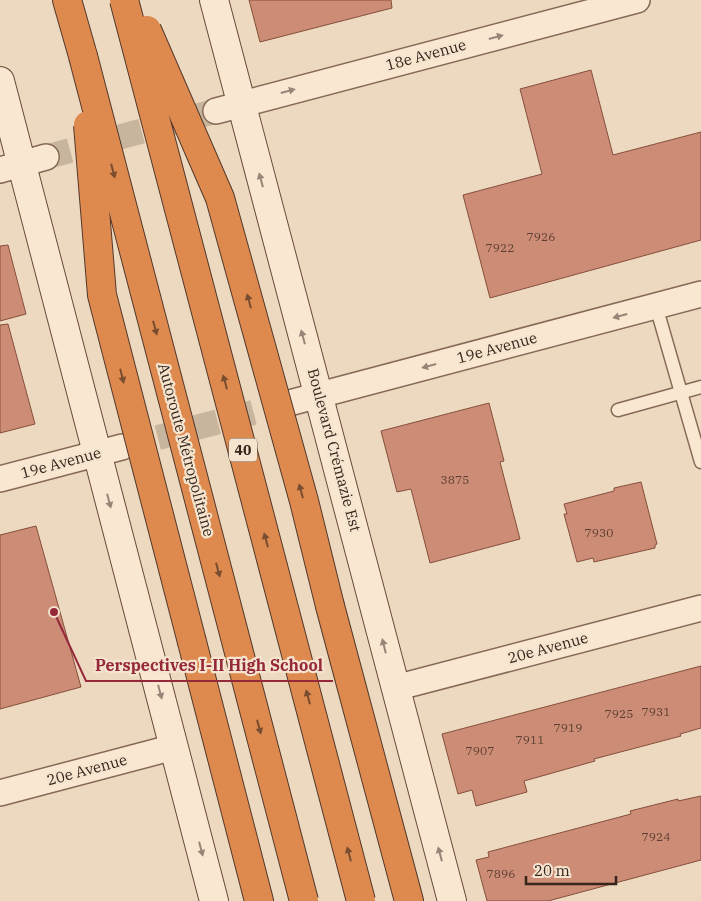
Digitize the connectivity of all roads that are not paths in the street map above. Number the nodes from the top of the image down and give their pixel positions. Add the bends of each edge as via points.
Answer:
1 (67, 0) edge
2 (124, 0) edge
3 (133, 0) edge
4 (214, 0) edge
5 (637, 0) edge
6 (83, 56) junction
7 (0, 81) edge
8 (229, 107) junction
9 (22, 164) edge
10 (701, 294) edge
11 (656, 306) junction
12 (701, 388) edge
13 (681, 393) junction
14 (319, 395) junction
15 (293, 402) tunnel mouth
16 (618, 410) dead end
17 (109, 450) junction
18 (701, 462) edge
19 (0, 479) edge
20 (701, 608) edge
21 (395, 688) junction
22 (174, 747) junction
23 (0, 793) edge
24 (214, 901) edge
25 (258, 901) edge
26 (304, 901) edge
27 (361, 901) edge
28 (408, 901) edge
29 (452, 901) edge

1 - 6 highway, Autoroute Métropolitaine
27 -> 2 highway, 40, bridge
28 -> 3 highway, bridge via 304,501 220,198
4 - 8 main road, Boulevard Crémazie Est
8 -> 5 street, 18e Avenue
6 -> 25 highway, bridge via 102,295
6 -> 26 highway, Autoroute Métropolitaine, bridge
7 - 9 main road
14 -> 8 main road, Boulevard Crémazie Est
9 - 17 main road
10 - 11 street, 19e Avenue
11 - 13 lane
11 -> 14 street, 19e Avenue
12 - 13 lane
13 - 16 lane
13 - 18 lane
14 - 15 street, 19e Avenue
21 -> 14 main road, Boulevard Crémazie Est
17 - 19 street, 19e Avenue
17 -> 22 main road
20 - 21 street, 20e Avenue
29 -> 21 main road, Boulevard Crémazie Est
22 - 23 street, 20e Avenue
22 -> 24 main road

